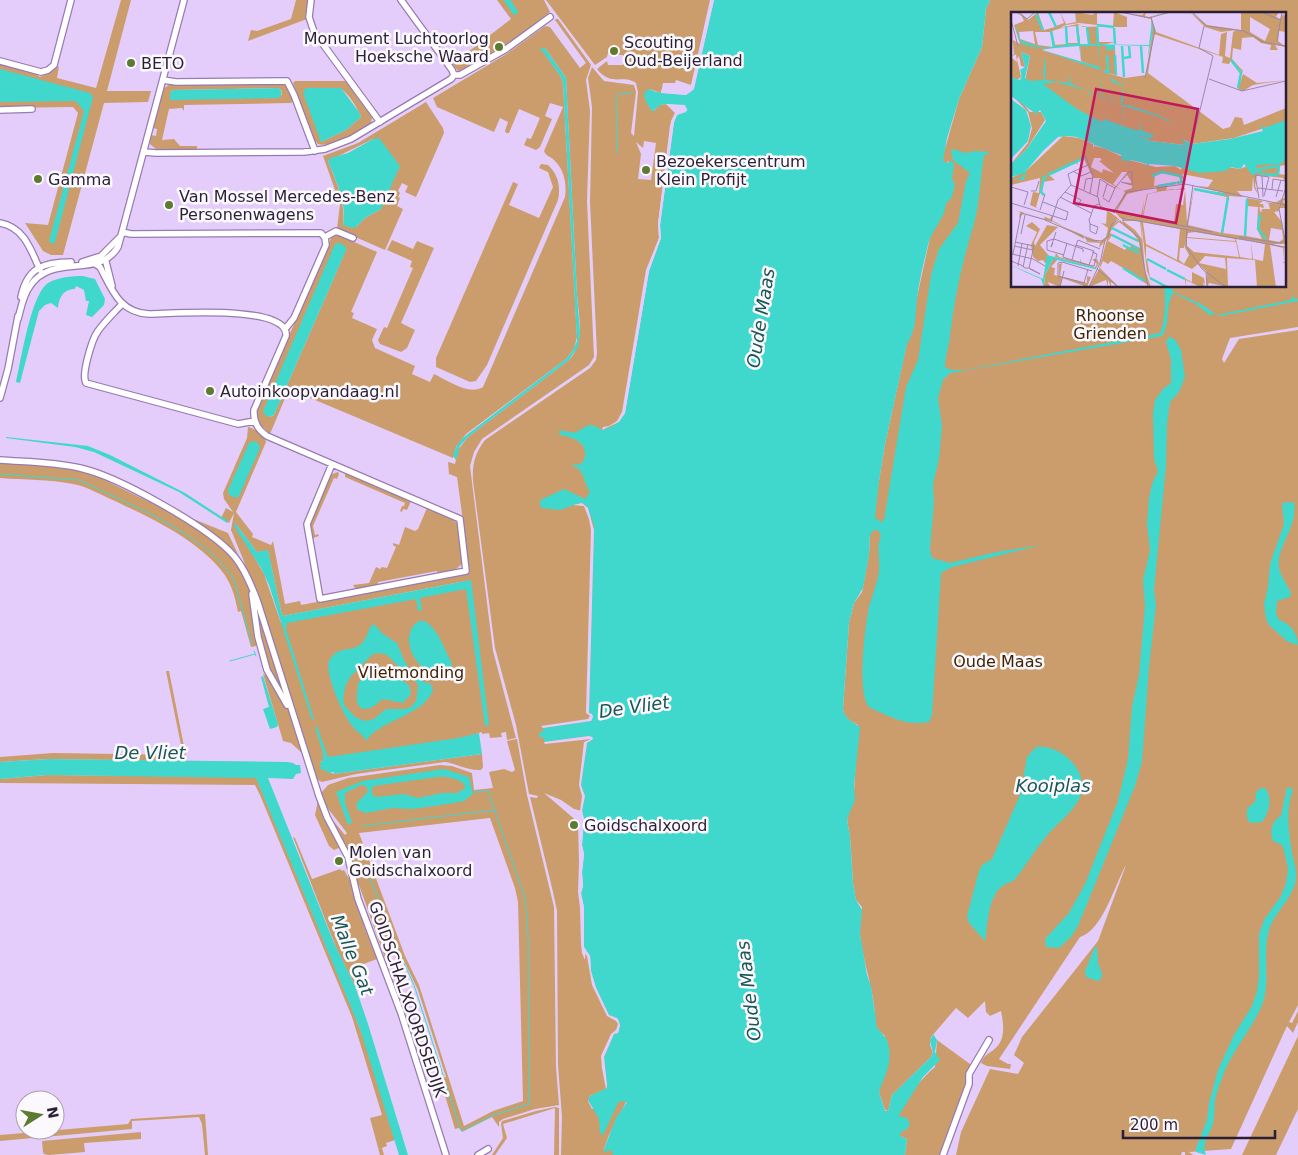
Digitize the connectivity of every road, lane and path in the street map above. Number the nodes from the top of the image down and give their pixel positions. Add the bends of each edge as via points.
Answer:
1 (71, 0) edge
2 (184, 0) edge
3 (311, 0) edge
4 (401, 0) edge
5 (550, 17) dead end
6 (0, 61) edge
7 (454, 75) junction
8 (163, 80) junction
9 (32, 109) dead end
10 (0, 110) edge
11 (380, 122) junction
12 (315, 151) junction
13 (144, 152) junction
14 (0, 223) edge
15 (122, 234) junction
16 (325, 237) junction
17 (353, 238) dead end
18 (105, 260) junction
19 (96, 261) junction
20 (39, 268) junction
21 (42, 274) junction
22 (113, 291) junction
23 (122, 304) junction
24 (18, 319) junction
25 (285, 329) junction
26 (0, 398) edge
27 (255, 421) junction
28 (0, 460) edge
29 (332, 464) junction
30 (252, 589) junction
31 (293, 712) junction
32 (989, 1040) dead end
33 (488, 1150) dead end
34 (446, 1155) edge
35 (478, 1155) edge
36 (943, 1155) edge

1 - 6 street via 51,69 40,72
2 - 8 street
3 - 11 street via 310,17 314,32
4 - 7 street
5 - 7 street via 460,76
7 - 11 street via 451,80
8 - 12 street via 288,82
8 - 13 street
9 - 10 street
11 - 12 street via 347,141
12 - 13 street
13 - 15 street
14 - 20 street via 11,226 22,235
15 - 16 street via 316,232
15 - 18 street via 117,249
15 - 19 street
16 - 17 street via 336,231
16 - 25 street via 325,247 294,318
18 - 19 street
18 - 22 street
19 - 20 street via 49,264
19 - 21 street via 63,266
19 - 22 street
20 - 21 street
20 - 24 street via 25,282
21 - 24 street via 29,287
22 - 23 street
23 - 25 street via 133,312 145,314 253,314
23 - 27 street via 94,337 84,376 86,383 238,424
24 - 26 street
25 - 27 street via 285,338 254,409
27 - 29 street via 265,434
28 - 30 street, GOIDSCHALXOORDSEDIJK via 78,468 124,486 189,521 220,542 238,561
29 - 29 street via 307,525 320,599 466,571 460,519
30 - 31 street, GOIDSCHALXOORDSEDIJK
30 - 31 street, GOIDSCHALXOORDSEDIJK via 258,637 267,670
31 - 34 street, GOIDSCHALXOORDSEDIJK via 320,800 348,857 357,895 401,1013
32 - 36 street via 969,1074 969,1084
33 - 35 street

